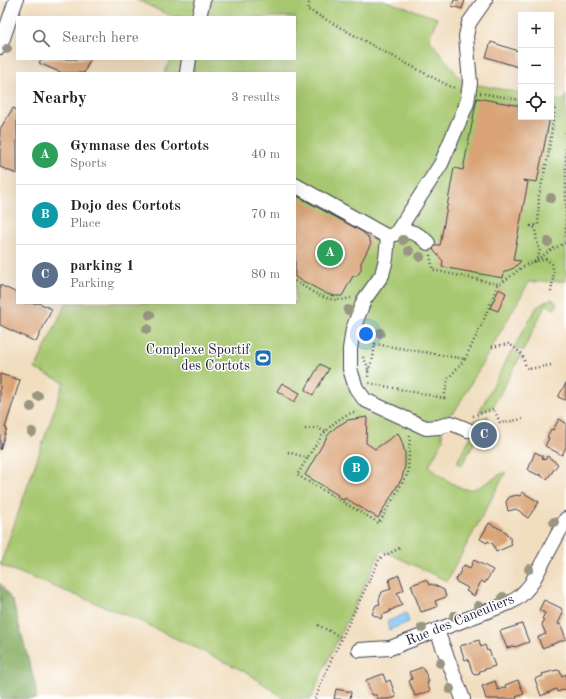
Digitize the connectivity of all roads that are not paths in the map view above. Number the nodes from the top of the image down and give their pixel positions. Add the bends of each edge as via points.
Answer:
1 (16, 0) edge
2 (485, 0) edge
3 (0, 47) edge
4 (189, 60) edge
5 (187, 72) edge
6 (296, 186) edge
7 (393, 234) junction
8 (428, 243) road end
9 (468, 430) dead end
10 (566, 519) edge
11 (437, 631) junction
12 (359, 650) dead end
13 (463, 699) edge

1 - 3 street
2 - 7 street via 469,23 466,36 470,83 468,103 441,164
4 - 5 street
6 - 7 street
7 - 8 street via 406,232 419,235
7 - 9 street via 382,275 364,300 353,329 350,369 356,388 365,400 426,428 451,423
10 - 11 street, Rue des Caneuliers via 531,584 520,596 509,603
11 - 12 street, Rue des Caneuliers via 390,648
11 - 13 street

